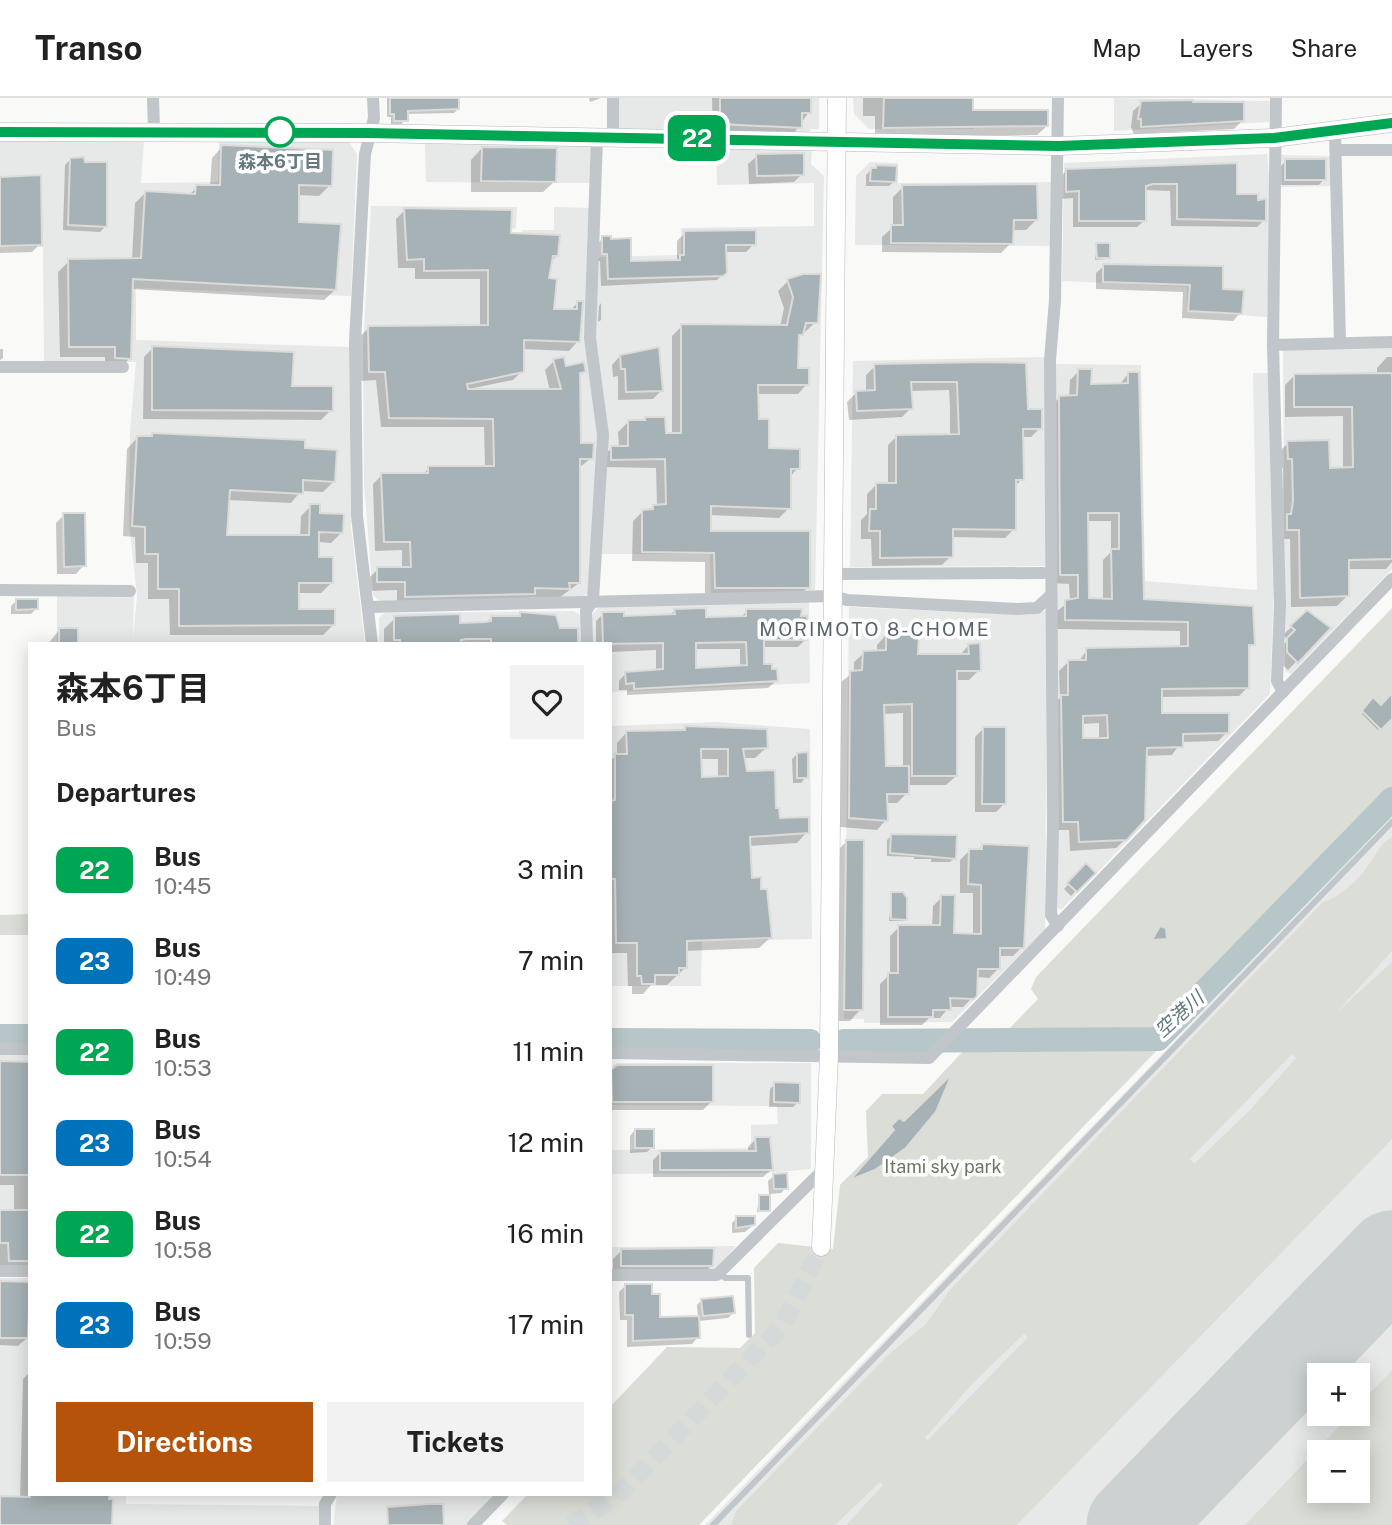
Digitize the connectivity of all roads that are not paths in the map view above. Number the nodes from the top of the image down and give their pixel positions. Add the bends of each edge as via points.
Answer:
1 (153, 98) edge
2 (373, 98) edge
3 (613, 98) edge
4 (837, 98) edge
5 (1058, 98) edge
6 (1276, 98) edge
7 (1392, 123) edge
8 (154, 131) junction
9 (1335, 131) junction
10 (0, 132) edge
11 (368, 133) junction
12 (605, 137) junction
13 (1274, 138) junction
14 (839, 140) junction
15 (1059, 146) junction
16 (1336, 150) junction
17 (1392, 150) edge
18 (1392, 342) edge
19 (1340, 343) junction
20 (1273, 345) junction
21 (123, 367) dead end
22 (0, 368) edge
23 (1043, 573) dead end
24 (834, 574) junction
25 (1392, 579) edge
26 (0, 590) edge
27 (130, 590) dead end
28 (1052, 595) junction
29 (834, 596) junction
30 (593, 600) junction
31 (369, 607) junction
32 (372, 642) edge
33 (587, 642) edge
34 (1283, 692) junction
35 (1392, 821) edge
36 (1058, 926) junction
37 (0, 1049) edge
38 (28, 1049) edge
39 (612, 1054) edge
40 (829, 1056) junction
41 (826, 1167) junction
42 (821, 1247) tunnel mouth
43 (0, 1271) edge
44 (28, 1272) edge
45 (720, 1272) junction
46 (612, 1275) edge
47 (749, 1335) dead end
48 (330, 1496) edge
49 (501, 1496) edge
50 (325, 1525) edge
51 (473, 1525) edge
52 (713, 1525) edge

1 - 8 street
2 - 11 street via 374,118
3 - 12 street
4 - 14 street
5 - 15 street
6 - 13 street
7 - 9 street
8 - 10 street
8 - 11 street
9 - 13 street
9 - 16 street
11 - 12 street
11 - 31 street via 355,342 357,516
12 - 14 street
12 - 30 street via 590,338 603,435
13 - 15 street
13 - 20 street
14 - 15 street
14 - 24 street
15 - 28 street via 1050,360
16 - 17 street
16 - 19 street
18 - 19 street
19 - 20 street
20 - 34 street via 1280,604 1277,681
21 - 22 street
23 - 24 street
24 - 29 street
25 - 34 street
26 - 27 street
28 - 29 street via 1037,608 1017,609
28 - 36 street via 1051,915
29 - 30 street
29 - 40 street
30 - 31 street via 579,604
30 - 33 street via 586,611
31 - 32 street
34 - 36 street
35 - 52 lane
36 - 40 street via 929,1058
37 - 38 street
39 - 40 street
40 - 41 street
41 - 42 street
41 - 45 street
43 - 44 street
45 - 46 street
45 - 47 lane via 725,1278 748,1278
48 - 50 street
49 - 51 street

